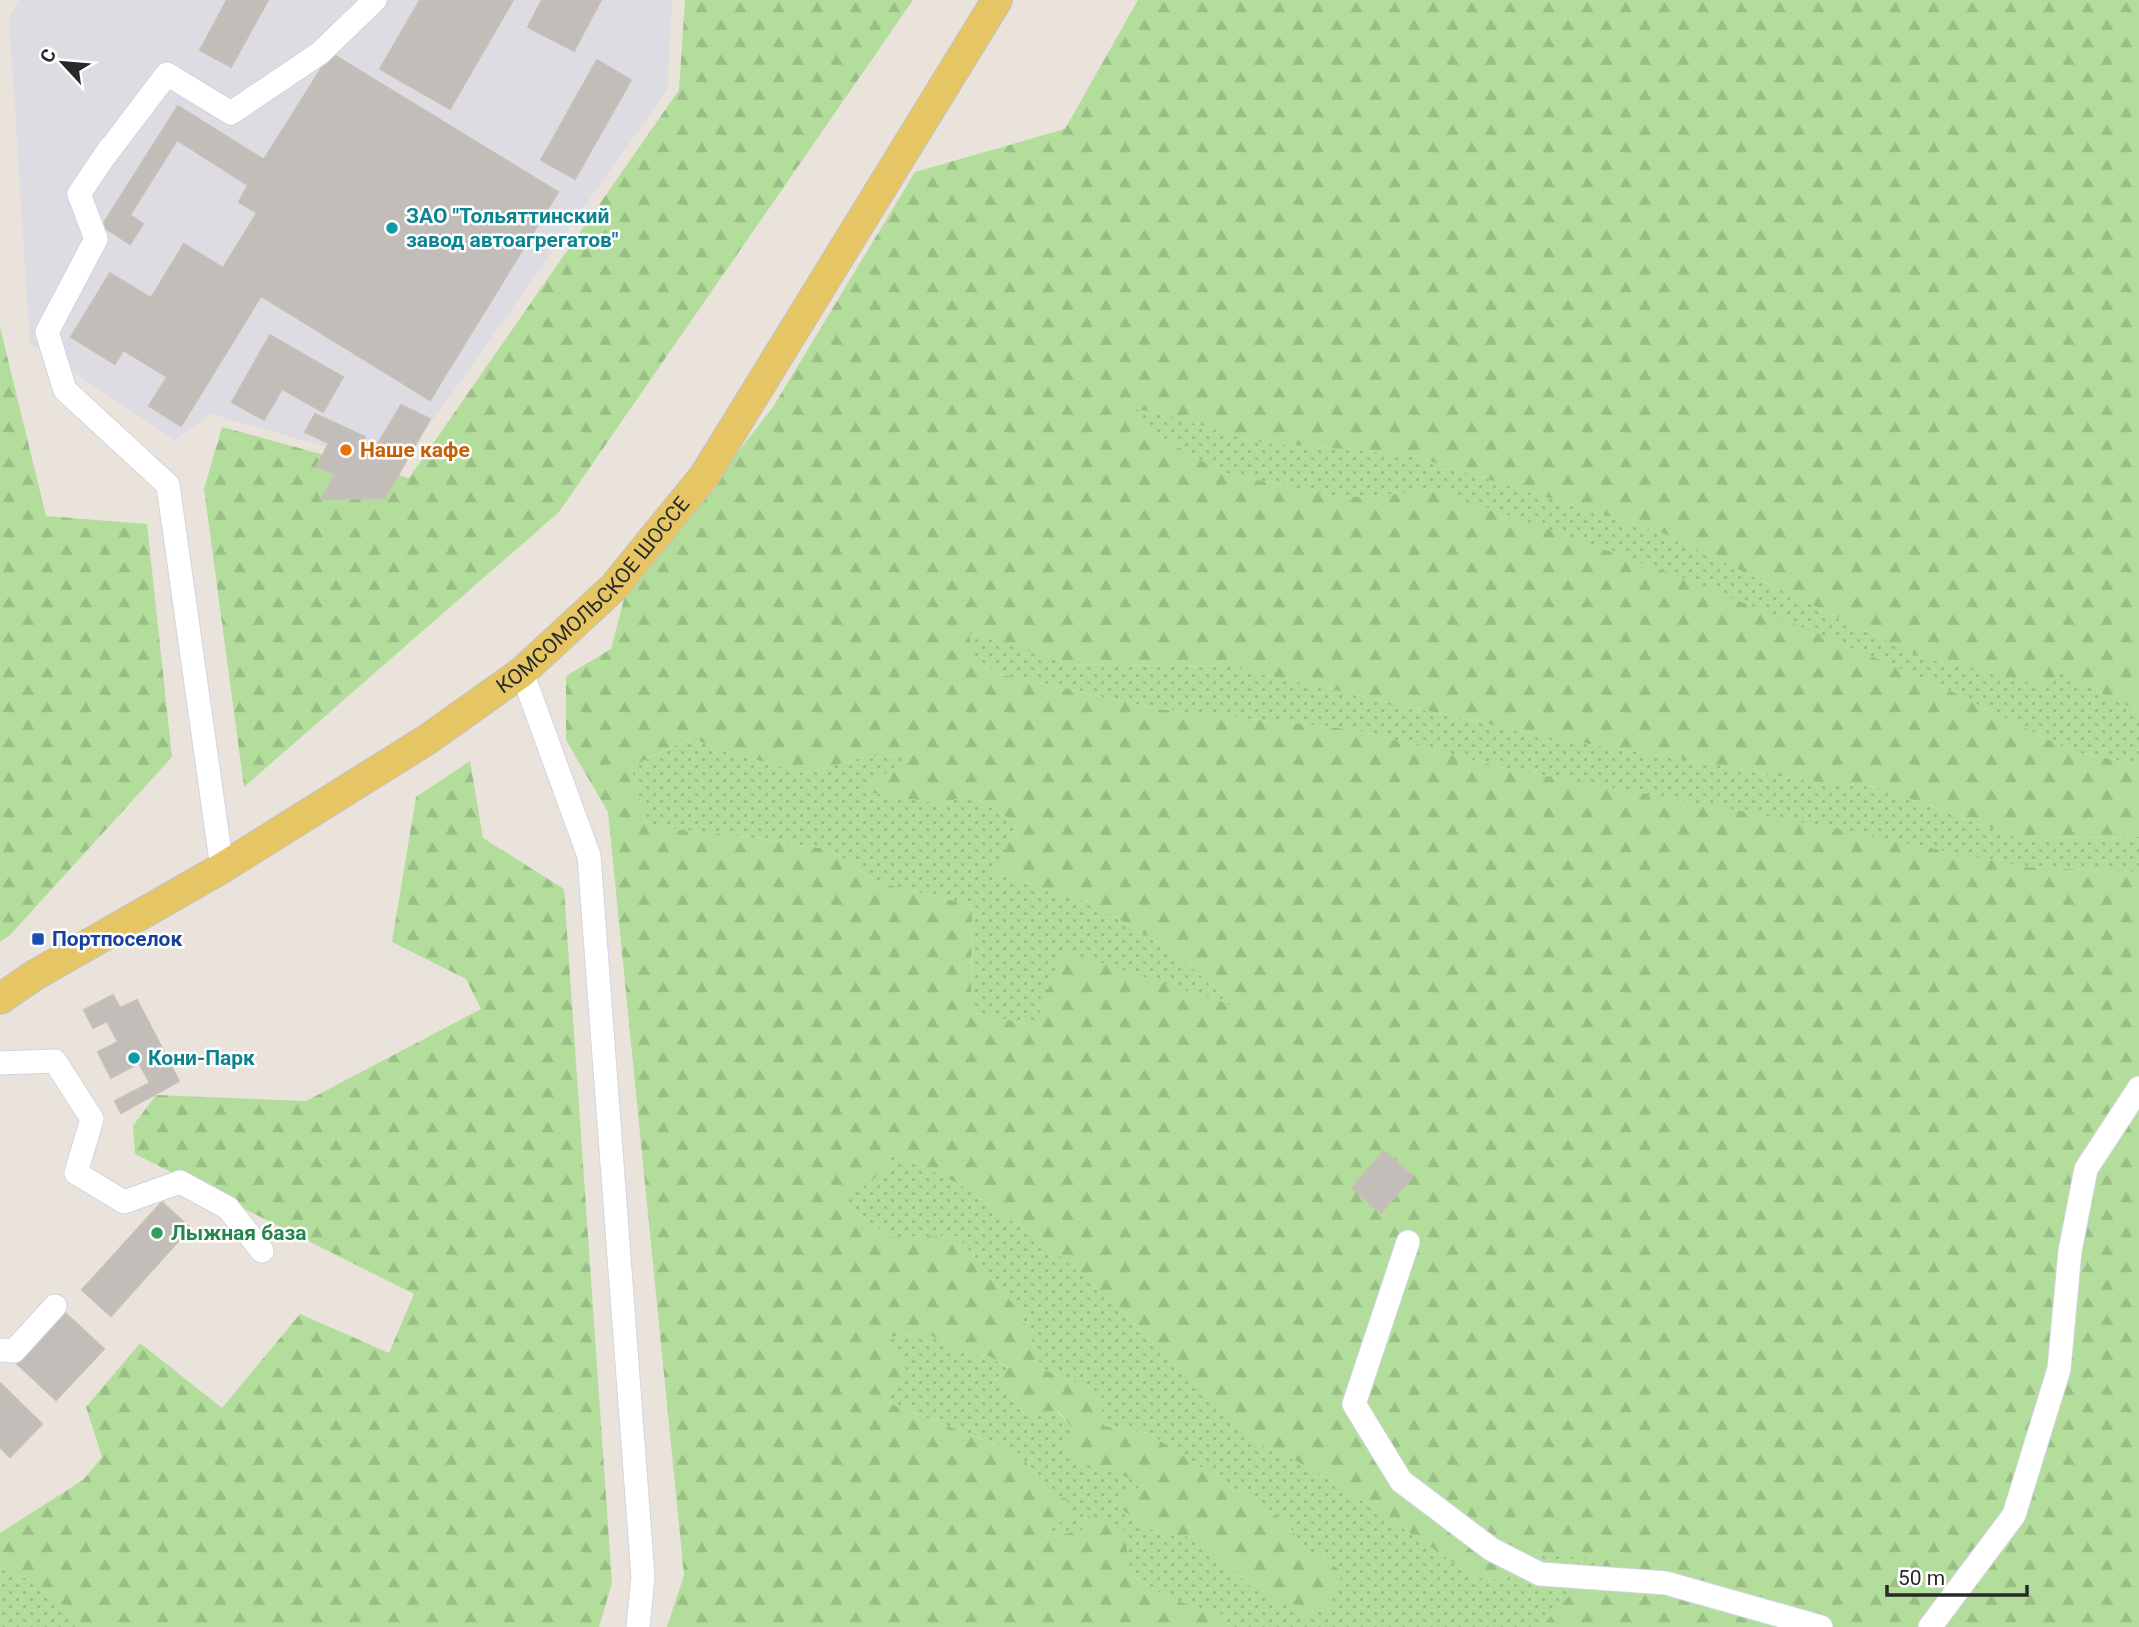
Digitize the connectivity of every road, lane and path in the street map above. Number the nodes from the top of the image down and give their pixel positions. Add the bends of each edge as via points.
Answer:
1 (375, 0) edge
2 (997, 0) edge
3 (522, 672) junction
4 (222, 868) junction
5 (0, 999) edge
6 (0, 1063) edge
7 (2139, 1088) edge
8 (1408, 1242) dead end
9 (262, 1251) dead end
10 (55, 1306) dead end
11 (0, 1350) edge
12 (638, 1627) edge
13 (1821, 1627) edge
14 (1930, 1627) edge

1 - 4 street via 320,53 232,113 167,74 79,194 96,239 47,332 65,390 168,485
2 - 3 main road, КОМСОМОЛЬСКОЕ ШОССЕ via 705,475 613,588
3 - 4 main road, КОМСОМОЛЬСКОЕ ШОССЕ via 428,739
3 - 12 street via 589,856 643,1577
4 - 5 main road, КОМСОМОЛЬСКОЕ ШОССЕ
6 - 9 street via 55,1061 92,1119 76,1173 124,1202 180,1182 228,1208
7 - 14 street via 2086,1169 2070,1251 2059,1369 2014,1515
8 - 13 street via 1354,1404 1401,1481 1491,1549 1539,1574 1666,1583
10 - 11 street via 14,1351

